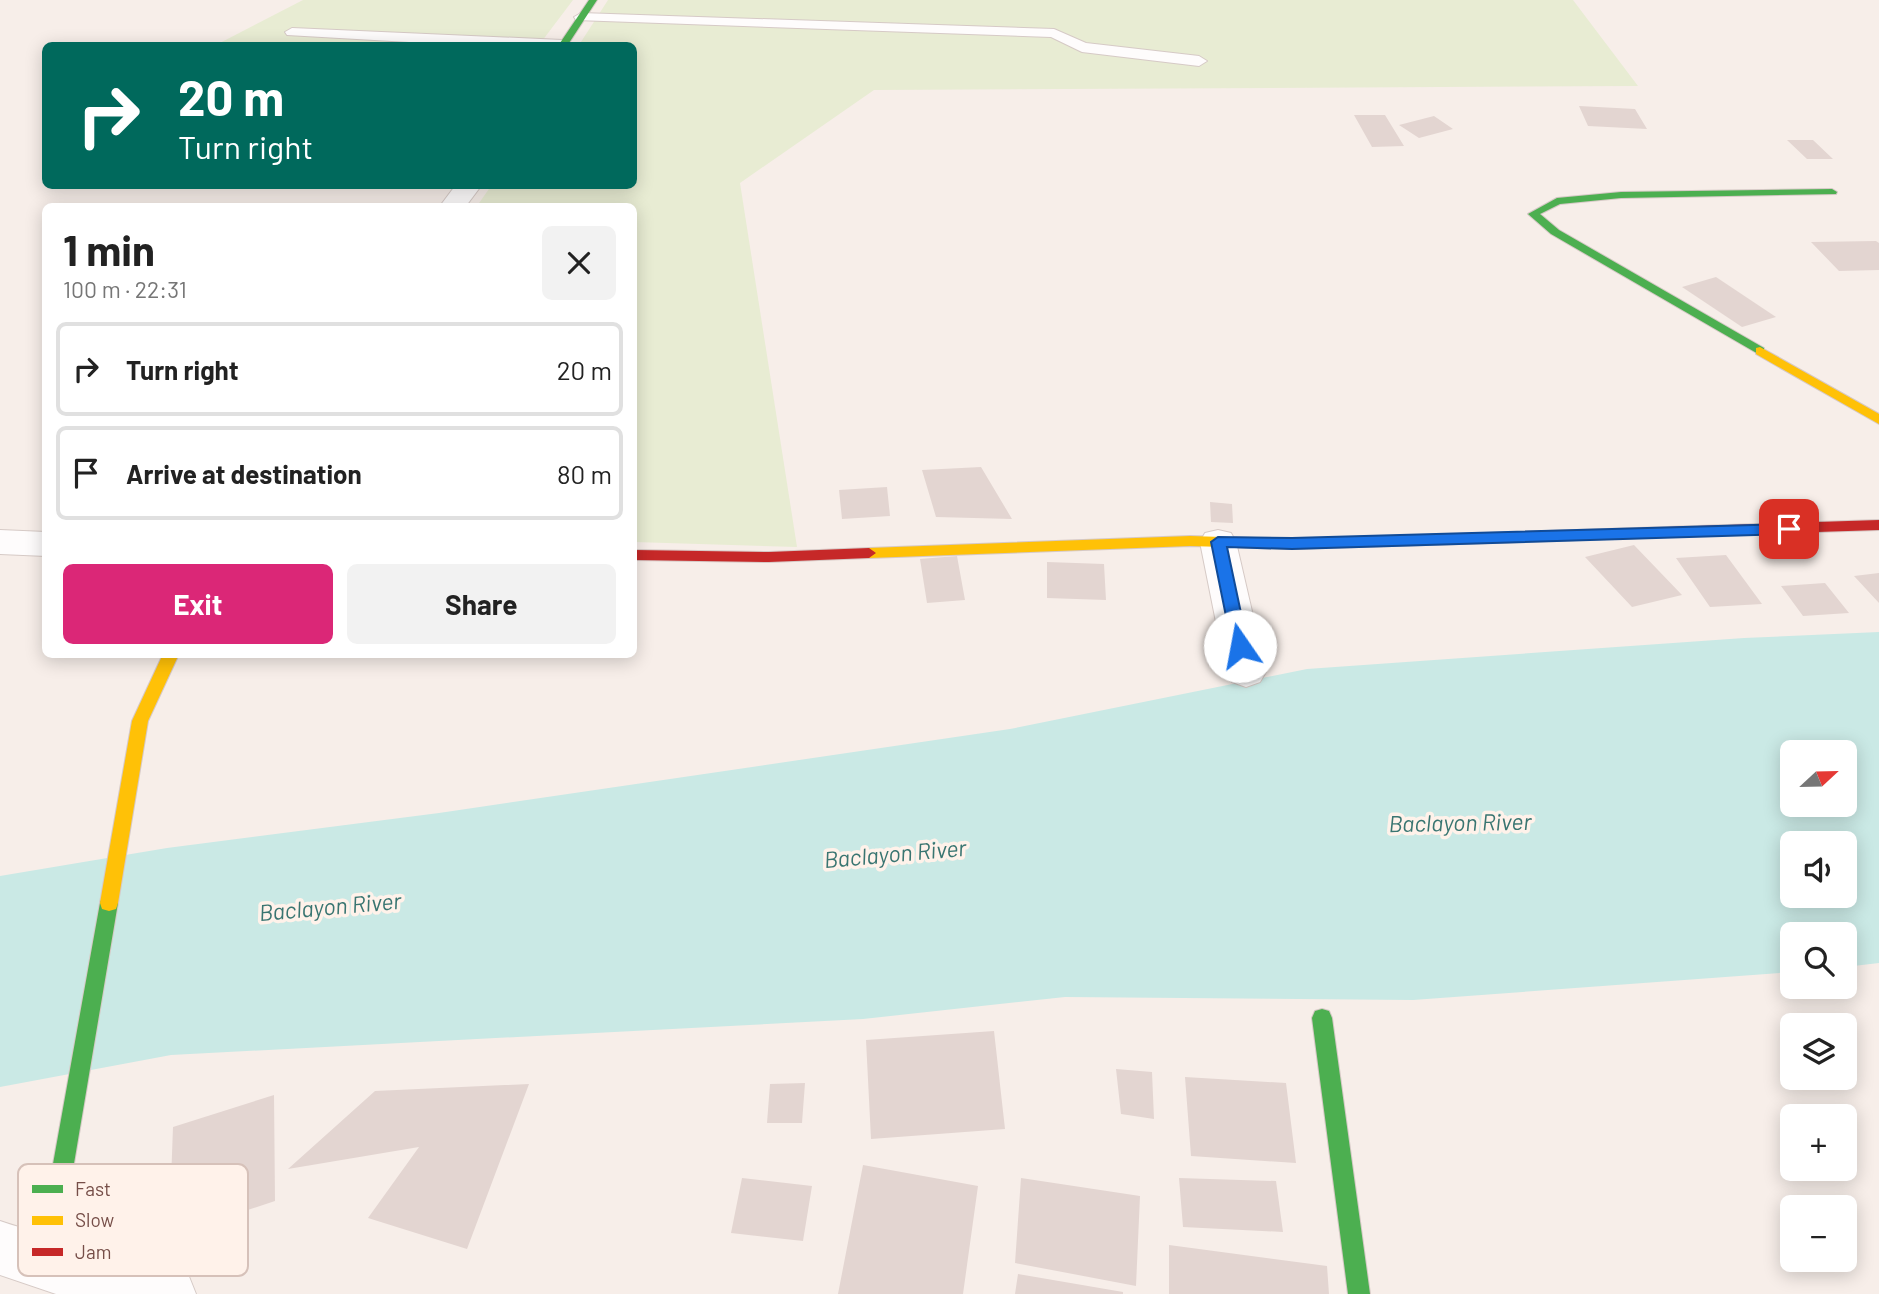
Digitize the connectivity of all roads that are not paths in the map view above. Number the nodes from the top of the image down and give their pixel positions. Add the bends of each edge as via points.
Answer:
1 (593, 0) edge
2 (581, 17) junction
3 (292, 32) dead end
4 (500, 42) edge
5 (564, 42) edge
6 (1199, 61) dead end
7 (1832, 192) dead end
8 (1879, 420) edge
9 (1879, 525) edge
10 (0, 542) edge
11 (1218, 542) junction
12 (42, 544) edge
13 (637, 555) edge
14 (169, 658) edge
15 (1246, 672) dead end
16 (1322, 1018) dead end
17 (64, 1164) edge
18 (100, 1276) edge
19 (169, 1294) edge
20 (1360, 1294) edge

1 - 2 street
2 - 5 street
2 - 6 lane via 1054,33 1082,47
3 - 4 lane
7 - 8 street via 1621,195 1556,201 1533,214 1555,232
9 - 11 street via 1292,544
10 - 12 street
11 - 13 street via 769,557
11 - 15 street
14 - 17 street via 140,721
16 - 20 street
18 - 19 street

